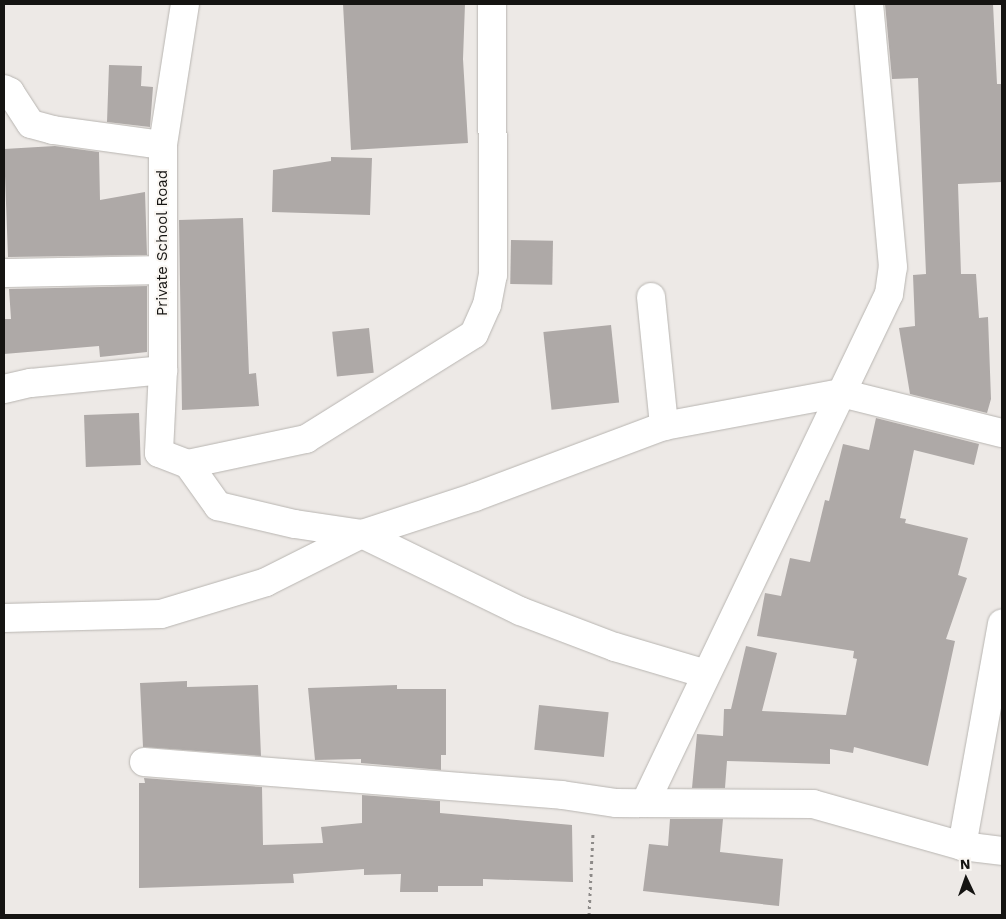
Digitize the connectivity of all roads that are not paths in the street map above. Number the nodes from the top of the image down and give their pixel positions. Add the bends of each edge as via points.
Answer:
1 (185, 4) edge
2 (492, 4) edge
3 (869, 4) edge
4 (4, 89) edge
5 (163, 145) junction
6 (163, 270) junction
7 (4, 273) edge
8 (651, 297) dead end
9 (163, 370) junction
10 (4, 389) edge
11 (841, 393) junction
12 (664, 426) junction
13 (1002, 433) edge
14 (188, 464) junction
15 (362, 534) junction
16 (4, 618) edge
17 (1002, 624) edge
18 (706, 674) junction
19 (144, 762) dead end
20 (645, 803) junction
21 (962, 846) junction
22 (1002, 851) edge

1 - 5 street, Private School Road
2 - 14 street via 493,275 487,305 474,334 306,439
3 - 11 street via 893,267 889,294
4 - 5 street via 10,92 31,124
5 - 6 street, Private School Road
6 - 7 street
6 - 9 street, Private School Road
8 - 12 street
9 - 10 street via 31,383
9 - 14 street, Private School Road via 159,453
11 - 12 street
11 - 13 street
11 - 18 street
12 - 15 street via 475,497
14 - 15 street via 218,506 295,524
15 - 16 street via 266,582 160,614
15 - 18 street via 520,611 615,647
17 - 21 street
18 - 20 street
19 - 20 street
20 - 21 street via 813,804
21 - 22 street

